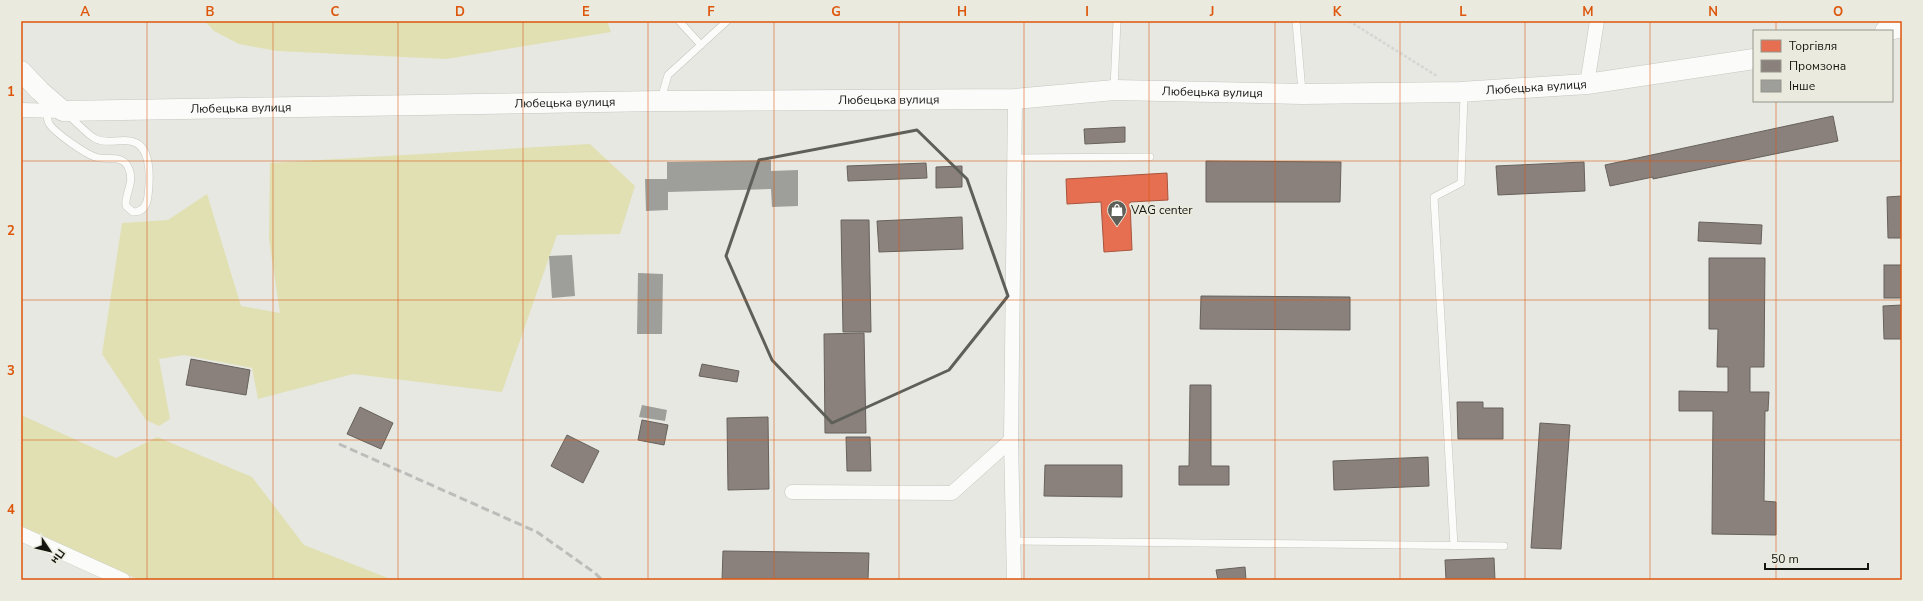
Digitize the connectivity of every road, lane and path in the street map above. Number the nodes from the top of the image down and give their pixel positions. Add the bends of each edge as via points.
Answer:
1 (679, 21) edge
2 (727, 21) edge
3 (1116, 21) edge
4 (1296, 21) edge
5 (1349, 21) edge
6 (1597, 21) edge
7 (1902, 27) edge
8 (1889, 30) edge
9 (701, 45) junction
10 (1753, 59) edge
11 (21, 71) edge
12 (1587, 84) junction
13 (1114, 90) junction
14 (1462, 92) junction
15 (1302, 94) junction
16 (1015, 99) junction
17 (660, 101) junction
18 (21, 110) edge
19 (55, 111) junction
20 (1150, 157) dead end
21 (1014, 158) junction
22 (1011, 440) junction
23 (792, 492) dead end
24 (21, 534) edge
25 (1013, 541) junction
26 (1454, 546) junction
27 (1504, 546) dead end
28 (123, 580) edge
29 (1014, 580) edge

1 - 9 lane
2 - 9 lane
3 - 13 lane
4 - 15 lane
5 - 14 path
6 - 12 street
7 - 8 main road
9 - 17 lane via 668,74
10 - 12 main road, Любецька вулиця
11 - 19 main road
12 - 14 main road, Любецька вулиця
13 - 15 main road, Любецька вулиця
13 - 16 main road, Любецька вулиця
14 - 15 main road, Любецька вулиця
14 - 26 lane via 1462,183 1434,197
16 - 17 main road, Любецька вулиця
16 - 21 street
17 - 19 main road, Любецька вулиця
18 - 19 street, Любецька вулиця
19 - 19 lane via 96,139 129,141 137,143 143,149 147,156 149,192 142,210 133,212 126,206 126,197 131,187 130,172 125,163 117,158 98,158 81,150 50,125 47,119
20 - 21 lane
21 - 22 street
22 - 23 street via 952,493
22 - 25 street
24 - 28 street
25 - 26 lane
25 - 29 street
26 - 27 lane

